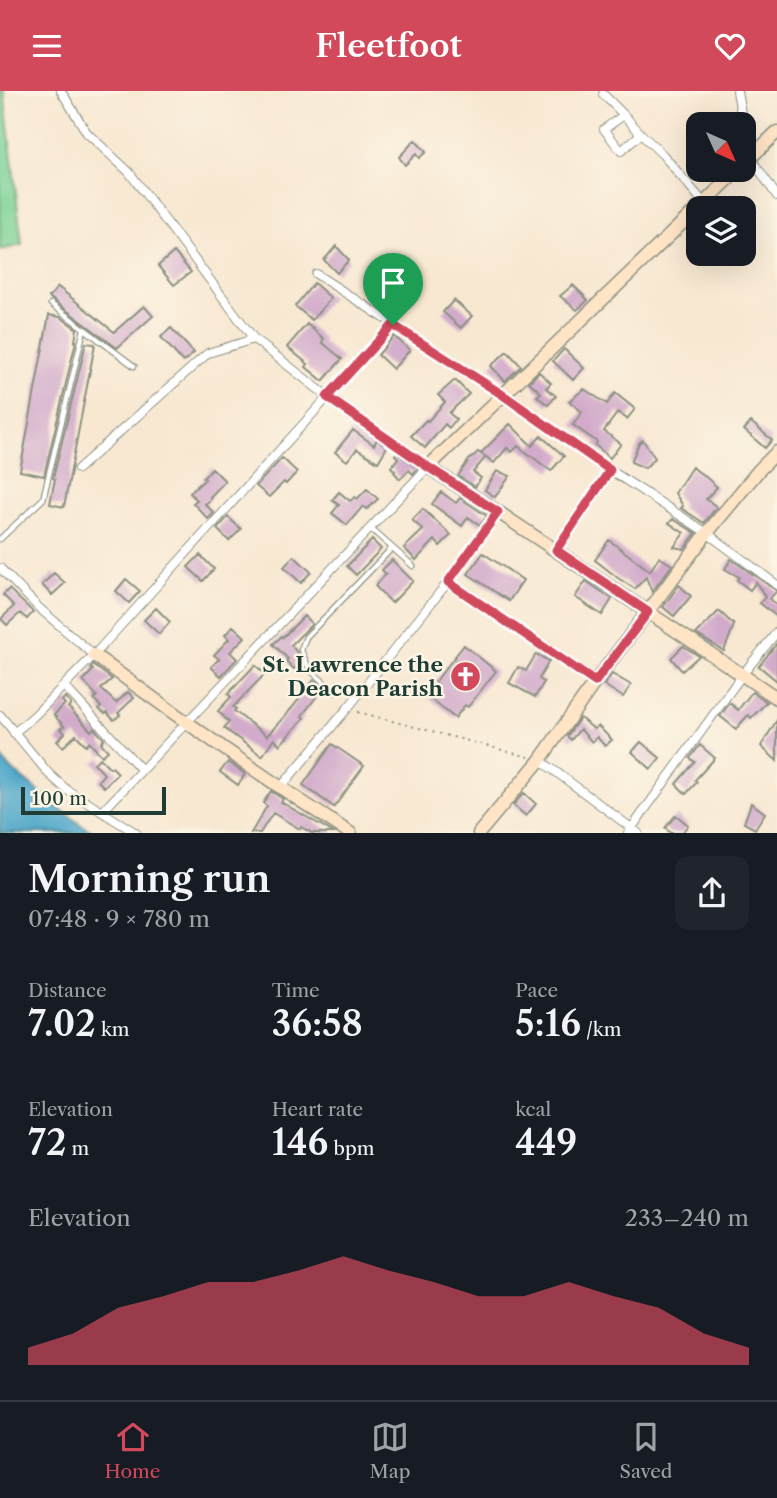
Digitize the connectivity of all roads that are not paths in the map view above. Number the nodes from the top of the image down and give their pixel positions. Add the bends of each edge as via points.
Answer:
1 (61, 91) edge
2 (737, 91) edge
3 (603, 94) dead end
4 (741, 112) edge
5 (624, 115) junction
6 (777, 132) edge
7 (641, 134) junction
8 (756, 152) edge
9 (756, 172) edge
10 (726, 182) edge
11 (692, 196) edge
12 (711, 196) edge
13 (777, 196) edge
14 (686, 220) edge
15 (316, 274) dead end
16 (51, 304) dead end
17 (393, 325) junction
18 (84, 329) junction
19 (254, 339) junction
20 (134, 366) dead end
21 (503, 395) junction
22 (327, 397) junction
23 (777, 452) edge
24 (428, 467) junction
25 (78, 469) dead end
26 (610, 470) junction
27 (498, 512) junction
28 (370, 528) junction
29 (707, 533) junction
30 (0, 539) edge
31 (392, 548) junction
32 (556, 550) junction
33 (413, 566) dead end
34 (0, 568) edge
35 (448, 582) junction
36 (777, 585) edge
37 (648, 612) junction
38 (777, 632) edge
39 (94, 655) junction
40 (743, 675) junction
41 (595, 682) junction
42 (64, 686) junction
43 (335, 692) dead end
44 (777, 698) edge
45 (0, 716) edge
46 (187, 723) junction
47 (14, 733) junction
48 (540, 760) junction
49 (141, 769) junction
50 (280, 788) junction
51 (102, 812) junction
52 (632, 831) edge
53 (135, 833) edge
54 (350, 833) edge
55 (479, 833) edge

1 - 19 street via 87,134 128,172
2 - 4 street
3 - 5 street
5 - 7 street
5 - 7 street via 604,129 621,151
6 - 8 main road
7 - 11 street via 663,155
9 - 13 street
10 - 12 main road
14 - 21 main road
15 - 17 street
16 - 18 lane
17 - 21 street
17 - 22 street
18 - 20 lane
18 - 30 lane via 43,499
19 - 22 street
19 - 25 street via 208,353
21 - 24 main road
21 - 26 street
22 - 24 street
22 - 39 street
23 - 29 main road
24 - 27 main road
24 - 28 street
26 - 29 street
26 - 32 street
27 - 32 main road
27 - 35 street
28 - 31 lane
28 - 46 street
29 - 36 street
29 - 37 main road
31 - 33 lane
31 - 43 lane via 306,637 300,650 309,669
32 - 37 main road
34 - 39 street
35 - 41 street
35 - 50 street
37 - 40 main road
37 - 41 main road
38 - 40 street
39 - 42 street
39 - 46 main road
40 - 44 main road
40 - 52 street
41 - 48 main road
42 - 47 street
42 - 49 street
45 - 47 street
46 - 49 street
46 - 50 main road
47 - 51 street via 49,774
48 - 52 street
48 - 55 main road
49 - 51 street
50 - 54 main road
51 - 53 street

